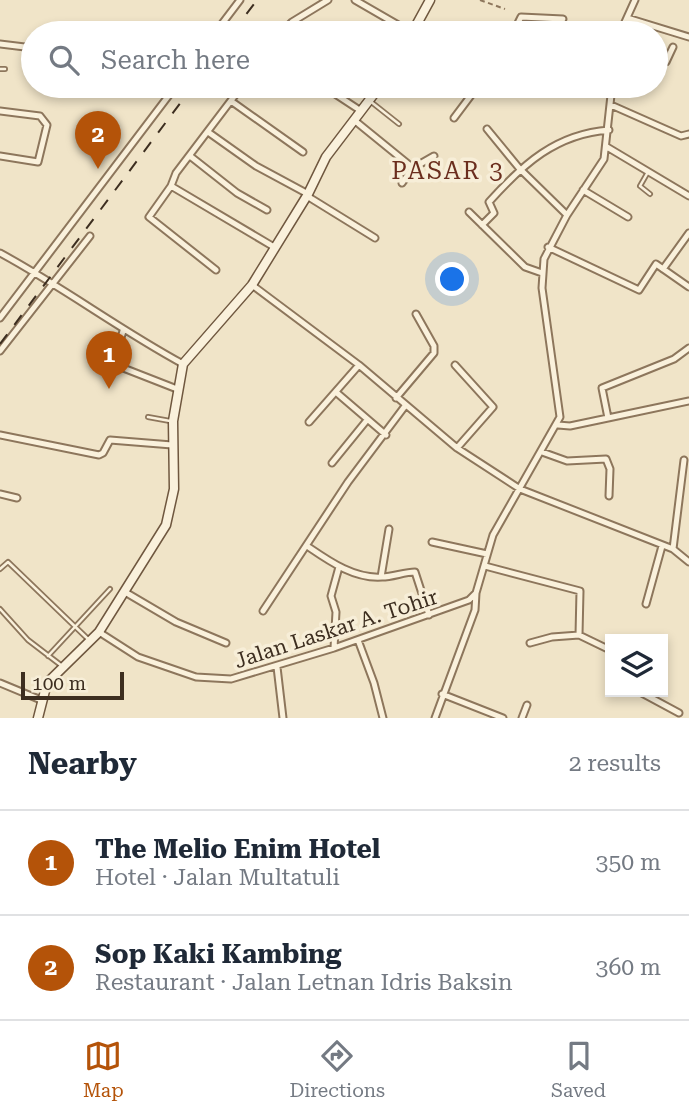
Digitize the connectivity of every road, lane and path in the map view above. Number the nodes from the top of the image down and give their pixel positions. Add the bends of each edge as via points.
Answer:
1 (240, 0) edge
2 (310, 0) edge
3 (328, 0) edge
4 (355, 0) edge
5 (430, 0) edge
6 (480, 0) edge
7 (635, 0) edge
8 (316, 6) junction
9 (505, 9) dead end
10 (627, 18) junction
11 (563, 19) dead end
12 (224, 21) edge
13 (297, 21) edge
14 (391, 21) edge
15 (419, 21) edge
16 (519, 21) edge
17 (626, 21) edge
18 (637, 21) edge
19 (668, 31) edge
20 (689, 37) edge
21 (0, 44) edge
22 (21, 47) edge
23 (673, 47) dead end
24 (668, 58) edge
25 (0, 69) edge
26 (5, 69) dead end
27 (167, 98) edge
28 (233, 98) edge
29 (341, 98) edge
30 (372, 98) edge
31 (469, 98) edge
32 (611, 98) edge
33 (231, 101) junction
34 (370, 101) junction
35 (611, 105) junction
36 (0, 111) edge
37 (361, 111) junction
38 (454, 118) dead end
39 (354, 120) junction
40 (399, 124) dead end
41 (487, 129) dead end
42 (609, 130) junction
43 (208, 132) junction
44 (689, 134) edge
45 (607, 148) junction
46 (303, 152) dead end
47 (0, 156) edge
48 (190, 156) junction
49 (434, 156) dead end
50 (413, 168) junction
51 (519, 168) junction
52 (648, 172) junction
53 (402, 183) dead end
54 (171, 186) junction
55 (583, 190) junction
56 (650, 194) dead end
57 (308, 195) junction
58 (689, 196) edge
59 (267, 210) dead end
60 (469, 212) dead end
61 (567, 215) junction
62 (628, 217) dead end
63 (482, 225) junction
64 (689, 233) edge
65 (90, 236) dead end
66 (374, 238) dead end
67 (274, 247) junction
68 (548, 247) junction
69 (0, 253) edge
70 (663, 269) junction
71 (216, 270) dead end
72 (35, 272) junction
73 (542, 273) junction
74 (51, 283) junction
75 (252, 285) junction
76 (689, 287) edge
77 (416, 314) dead end
78 (0, 318) edge
79 (123, 331) junction
80 (689, 348) edge
81 (0, 351) edge
82 (183, 363) junction
83 (359, 365) junction
84 (455, 365) dead end
85 (177, 389) junction
86 (337, 393) junction
87 (396, 398) junction
88 (689, 401) edge
89 (405, 406) junction
90 (148, 417) dead end
91 (608, 418) junction
92 (367, 420) junction
93 (173, 421) junction
94 (309, 422) dead end
95 (558, 425) junction
96 (0, 435) edge
97 (386, 435) junction
98 (172, 445) junction
99 (457, 448) junction
100 (542, 452) junction
101 (684, 460) dead end
102 (332, 463) dead end
103 (520, 489) junction
104 (0, 494) edge
105 (609, 496) dead end
106 (17, 498) dead end
107 (389, 529) dead end
108 (432, 542) dead end
109 (307, 546) junction
110 (662, 546) junction
111 (674, 549) junction
112 (487, 554) junction
113 (689, 562) edge
114 (485, 566) junction
115 (339, 567) junction
116 (0, 569) edge
117 (381, 578) junction
118 (110, 589) dead end
119 (125, 592) junction
120 (475, 593) junction
121 (646, 604) dead end
122 (0, 610) edge
123 (264, 611) dead end
124 (429, 615) junction
125 (76, 628) junction
126 (99, 632) junction
127 (579, 635) junction
128 (89, 640) junction
129 (358, 640) junction
130 (226, 643) dead end
131 (530, 643) dead end
132 (334, 648) junction
133 (605, 648) edge
134 (48, 656) junction
135 (62, 666) junction
136 (278, 667) junction
137 (0, 683) edge
138 (442, 694) junction
139 (649, 697) edge
140 (655, 697) edge
141 (41, 700) junction
142 (654, 700) junction
143 (527, 705) dead end
144 (679, 713) dead end
145 (38, 718) edge
146 (284, 718) edge
147 (383, 718) edge
148 (435, 718) edge
149 (503, 718) edge
150 (522, 718) edge

1 - 12 street
2 - 8 street
3 - 8 street
4 - 14 street
5 - 15 main road
6 - 9 path
7 - 10 street
8 - 13 street
10 - 17 street
10 - 18 street
11 - 16 street via 521,17
19 - 20 street
21 - 22 street
23 - 24 street
25 - 26 lane
27 - 72 street
28 - 33 street
29 - 37 street
30 - 34 main road
31 - 38 street
32 - 35 street
33 - 43 street
33 - 46 street
34 - 37 main road
34 - 40 lane
35 - 42 street
35 - 44 street via 681,136
36 - 47 street via 40,117 47,125 38,162
37 - 39 main road
39 - 50 street
39 - 57 main road via 326,158
41 - 51 street
42 - 45 street
42 - 51 street via 578,133
43 - 48 street
43 - 57 street
45 - 52 street
45 - 55 street
48 - 54 street
48 - 59 street
49 - 50 street
50 - 53 street
51 - 61 street
51 - 63 street via 487,204 494,213
52 - 56 lane via 640,186
52 - 58 street
54 - 67 street
54 - 71 street via 149,218
55 - 61 street
55 - 62 street
57 - 66 street
57 - 67 main road
60 - 63 street
61 - 68 street
63 - 73 street via 525,267
64 - 70 street
65 - 74 street
67 - 75 main road
68 - 70 street via 639,289 653,265
68 - 73 street
69 - 72 street
70 - 76 street
72 - 74 street
72 - 78 street
73 - 95 street via 560,400
74 - 79 street
74 - 81 street
75 - 82 main road
75 - 83 street
77 - 87 street via 435,350
79 - 82 street
79 - 85 street via 114,365
80 - 91 street via 674,359 602,388
82 - 85 main road
83 - 86 street
83 - 87 street
84 - 99 street via 494,407
85 - 93 main road
86 - 92 street
86 - 94 street
87 - 89 street
88 - 91 street
89 - 97 street
89 - 99 street
90 - 93 lane
91 - 95 street
92 - 97 street
92 - 102 street
93 - 98 main road
95 - 100 street
96 - 98 street via 99,455 110,440
97 - 109 street via 348,482
98 - 119 main road via 174,489 166,525
99 - 103 street
100 - 103 street
100 - 105 street via 567,461 606,459
101 - 111 street
103 - 110 street
103 - 112 street
104 - 106 street
107 - 117 street
108 - 112 street
109 - 115 street
109 - 123 street
110 - 111 street
110 - 121 street
111 - 113 street
112 - 114 street
114 - 120 street
114 - 127 street via 580,591
115 - 117 street
115 - 132 street via 331,596 336,614
116 - 125 lane via 8,562 15,567
117 - 124 street via 415,572
118 - 125 lane
119 - 126 main road
119 - 130 street via 176,622
120 - 124 street, Jalan Laskar A. Tohir via 457,607
120 - 138 street via 473,615
122 - 134 lane
124 - 129 street, Jalan Laskar A. Tohir
125 - 128 lane
125 - 134 lane
126 - 128 main road
126 - 136 street, Jalan Laskar A. Tohir via 138,657 196,677 231,679
127 - 131 street
127 - 133 street
128 - 135 main road
129 - 132 street, Jalan Laskar A. Tohir
129 - 147 street
132 - 136 street, Jalan Laskar A. Tohir
134 - 135 lane
135 - 141 main road via 47,683
136 - 146 street
137 - 141 street
138 - 148 street
138 - 149 street
139 - 142 street
140 - 142 street
141 - 145 main road
142 - 144 street
143 - 150 street

